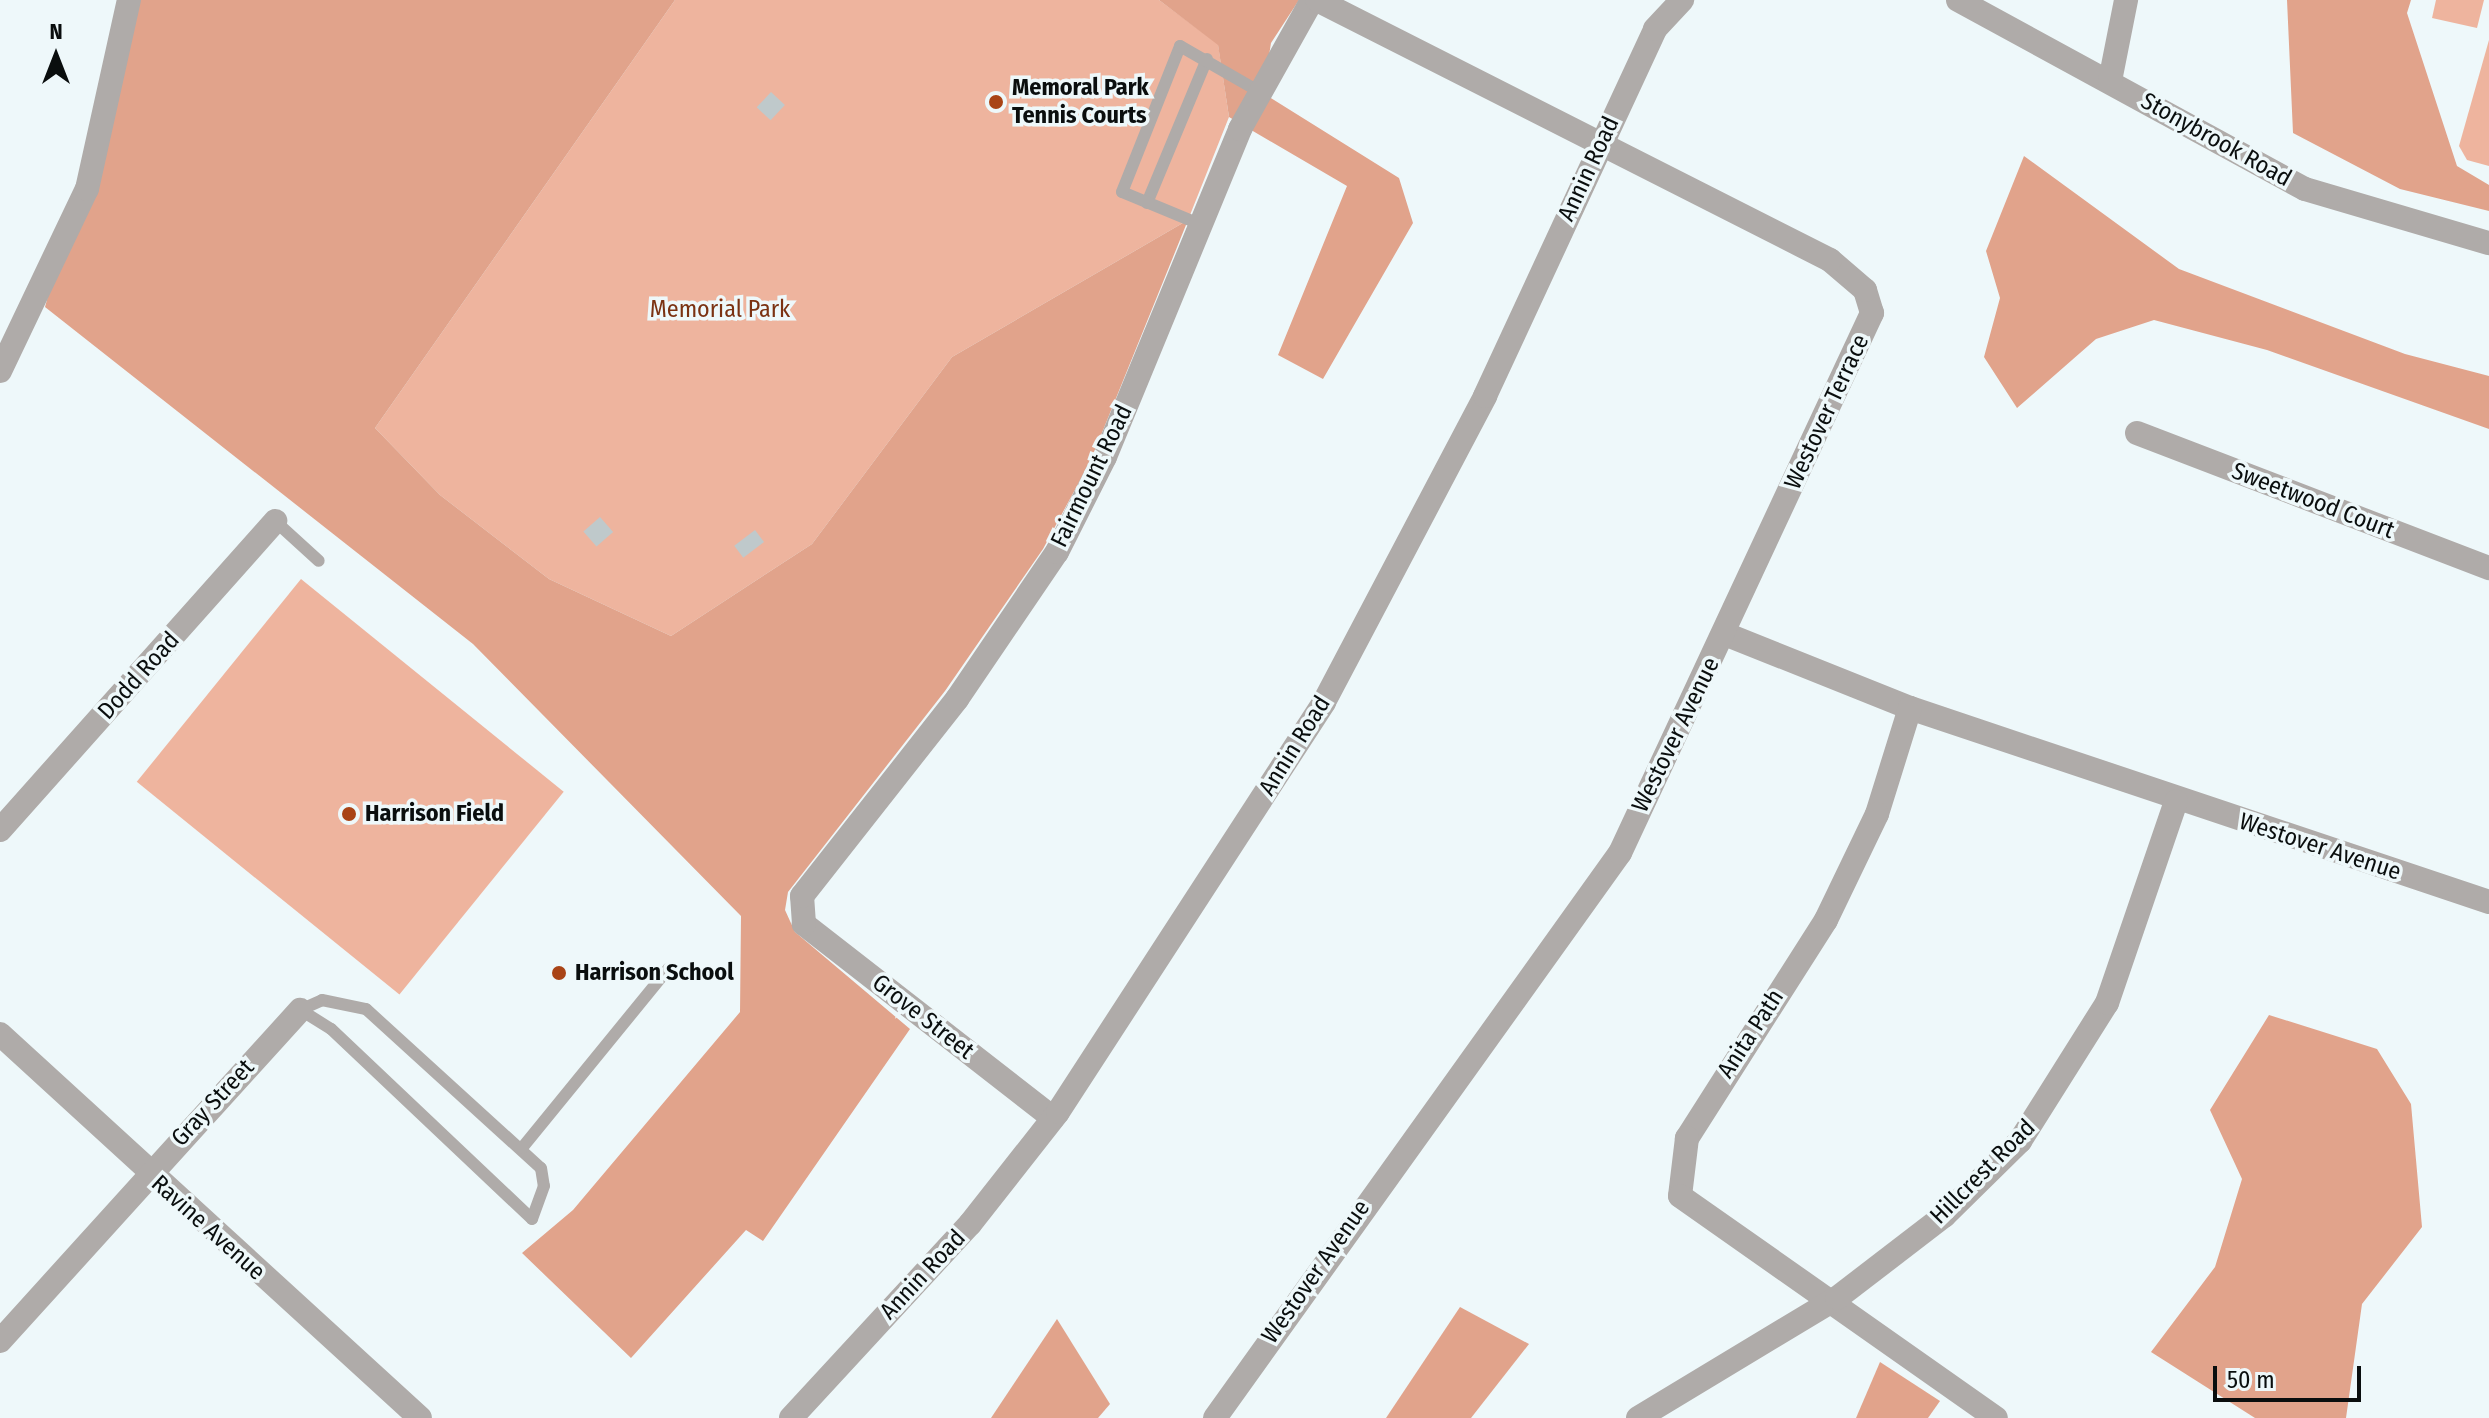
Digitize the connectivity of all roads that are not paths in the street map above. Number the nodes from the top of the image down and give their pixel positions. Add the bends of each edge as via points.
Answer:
1 (129, 0) edge
2 (1314, 0) edge
3 (1682, 0) edge
4 (1958, 0) edge
5 (2126, 0) edge
6 (1207, 59) junction
7 (2110, 81) junction
8 (1260, 92) junction
9 (1601, 143) junction
10 (1147, 203) junction
11 (1197, 223) junction
12 (2489, 243) edge
13 (0, 371) edge
14 (2137, 433) dead end
15 (275, 521) joint
16 (319, 561) dead end
17 (2489, 568) edge
18 (1725, 634) junction
19 (1910, 708) junction
20 (2176, 801) junction
21 (0, 830) edge
22 (2489, 902) edge
23 (801, 910) joint
24 (669, 968) dead end
25 (300, 1010) junction
26 (0, 1034) edge
27 (1053, 1118) junction
28 (522, 1148) junction
29 (147, 1173) junction
30 (1828, 1304) junction
31 (0, 1341) edge
32 (420, 1418) edge
33 (791, 1418) edge
34 (1215, 1418) edge
35 (1638, 1418) edge
36 (1996, 1418) edge

1 - 13 street via 87,189
2 - 8 street, Fairmount Road
2 - 9 street, Fairmount Road
3 - 9 street, Annin Road via 1655,29
4 - 7 street, Stonybrook Road
5 - 7 street
6 - 8 lane
6 - 10 lane
6 - 10 lane via 1180,46 1122,192
7 - 12 street, Stonybrook Road via 2305,189
8 - 11 street, Fairmount Road
9 - 18 street, Westover Terrace via 1850,273 1872,313
9 - 27 street, Annin Road via 1485,396 1324,702
10 - 11 lane
11 - 23 street, Fairmount Road via 1129,400 1057,552 957,699 802,896
14 - 17 street, Sweetwood Court
15 - 16 lane
15 - 21 street, Dodd Road
18 - 19 street, Westover Avenue
18 - 34 street, Westover Avenue via 1620,853
19 - 20 street, Westover Avenue
19 - 30 street, Anita Path via 1877,814 1826,920 1723,1074 1679,1162 1680,1196 1693,1211
20 - 22 street, Westover Avenue
20 - 30 street, Hillcrest Road via 2107,1003 2072,1068 2020,1141 1944,1216
23 - 27 street, Grove Street via 804,924
24 - 28 lane
25 - 28 lane via 322,1000 366,1009
25 - 28 lane via 331,1029 532,1219 544,1186 541,1168
25 - 29 street, Gray Street
26 - 29 street, Ravine Avenue
27 - 33 street, Annin Road via 970,1224
29 - 31 street, Gray Street
29 - 32 street, Ravine Avenue
30 - 35 street, Hillcrest Road
30 - 36 street, Anita Path

